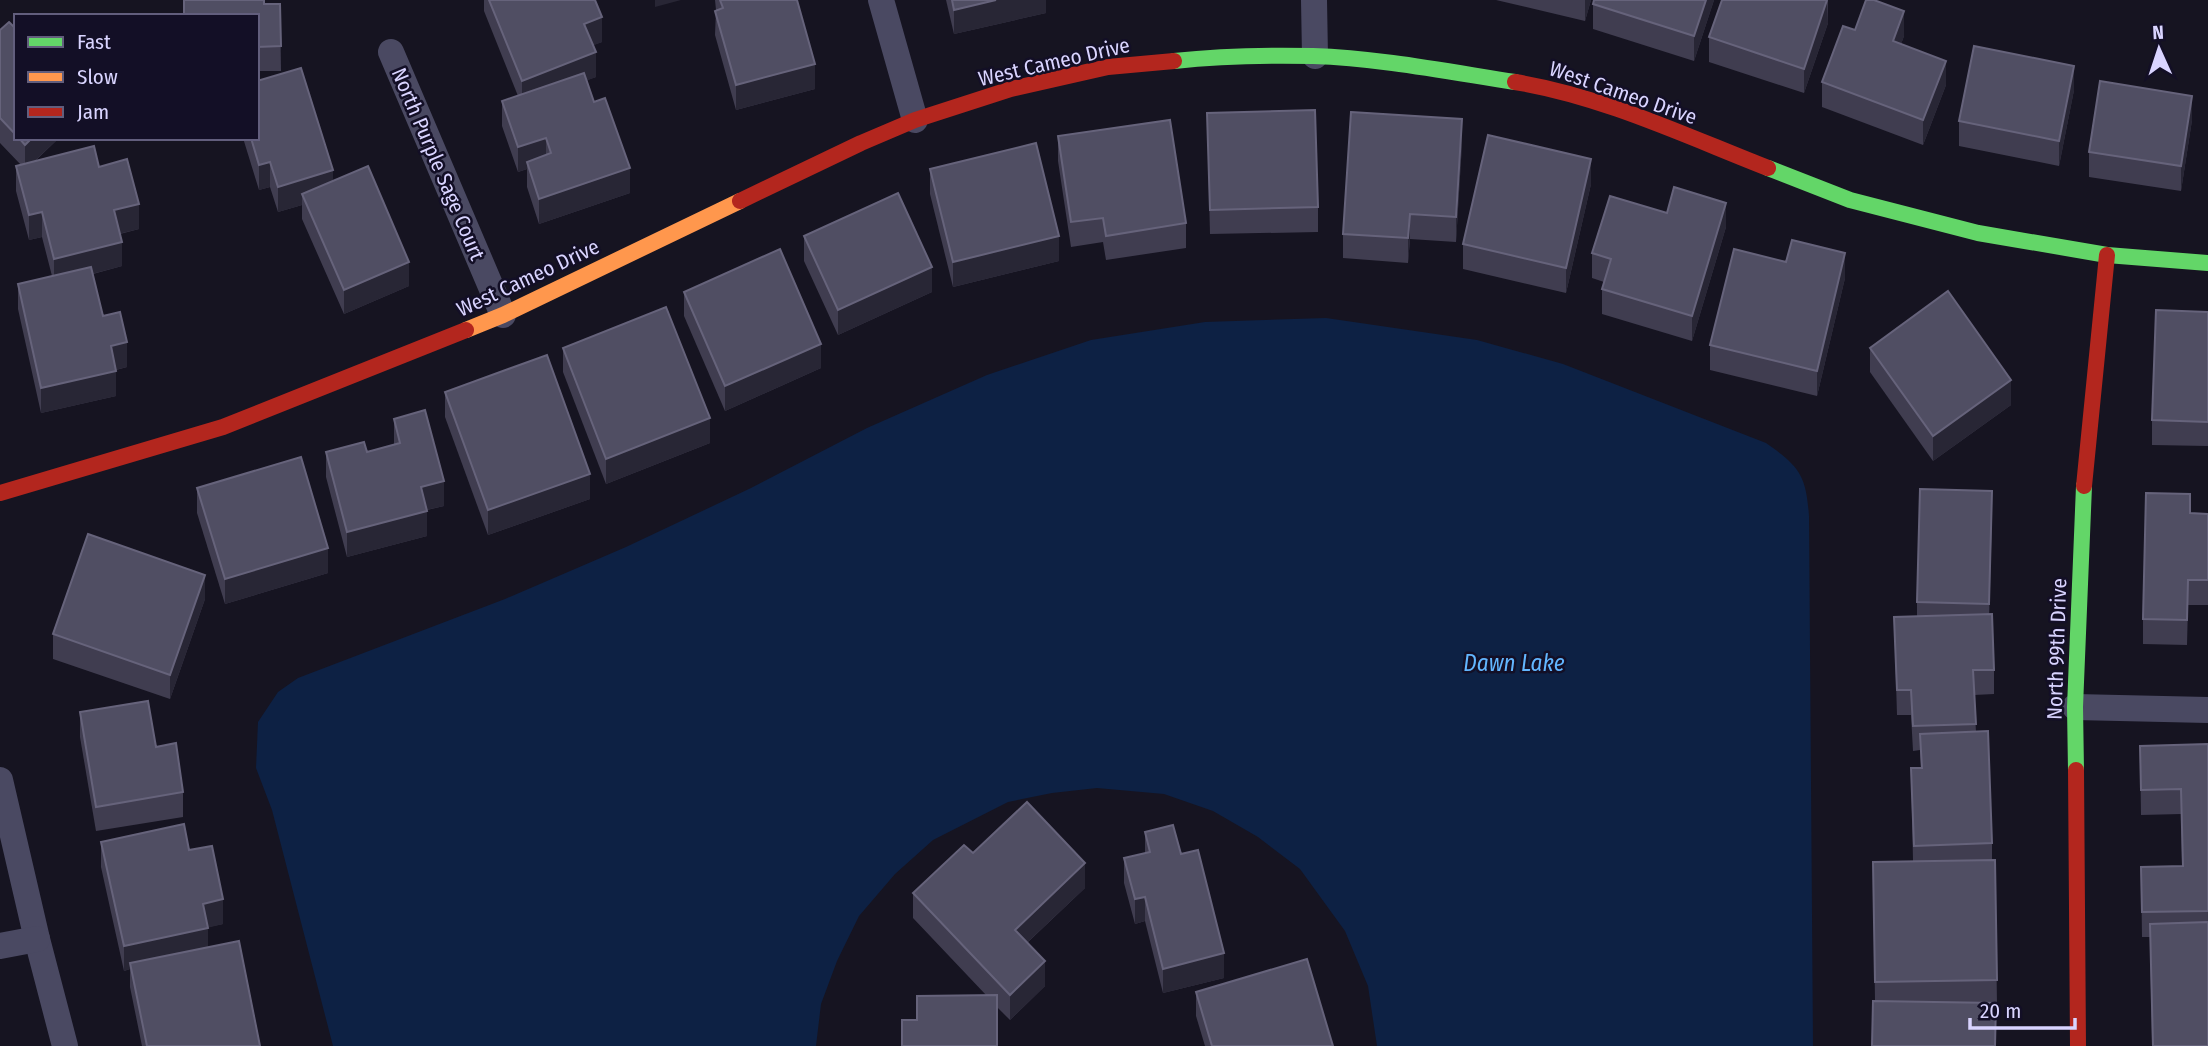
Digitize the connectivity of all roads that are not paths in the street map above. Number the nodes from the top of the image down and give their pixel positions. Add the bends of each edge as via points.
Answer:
1 (881, 0) edge
2 (1314, 0) edge
3 (391, 52) dead end
4 (1315, 56) junction
5 (915, 120) junction
6 (2107, 255) junction
7 (2208, 263) edge
8 (502, 315) junction
9 (0, 493) edge
10 (2075, 707) junction
11 (2208, 710) edge
12 (0, 780) edge
13 (37, 939) junction
14 (0, 946) edge
15 (65, 1046) edge
16 (2078, 1046) edge

1 - 5 street
2 - 4 street
3 - 8 street, North Purple Sage Court
4 - 5 street, West Cameo Drive via 1210,57 1108,67 1011,89
4 - 6 street, West Cameo Drive via 1542,86 1620,110 1850,200 1978,233
5 - 8 street, West Cameo Drive
6 - 7 street, West Cameo Drive
6 - 10 street, North 99th Drive via 2083,492
8 - 9 street, West Cameo Drive via 223,426
10 - 11 street
10 - 16 street, North 99th Drive
12 - 13 street
13 - 14 street
13 - 15 street

